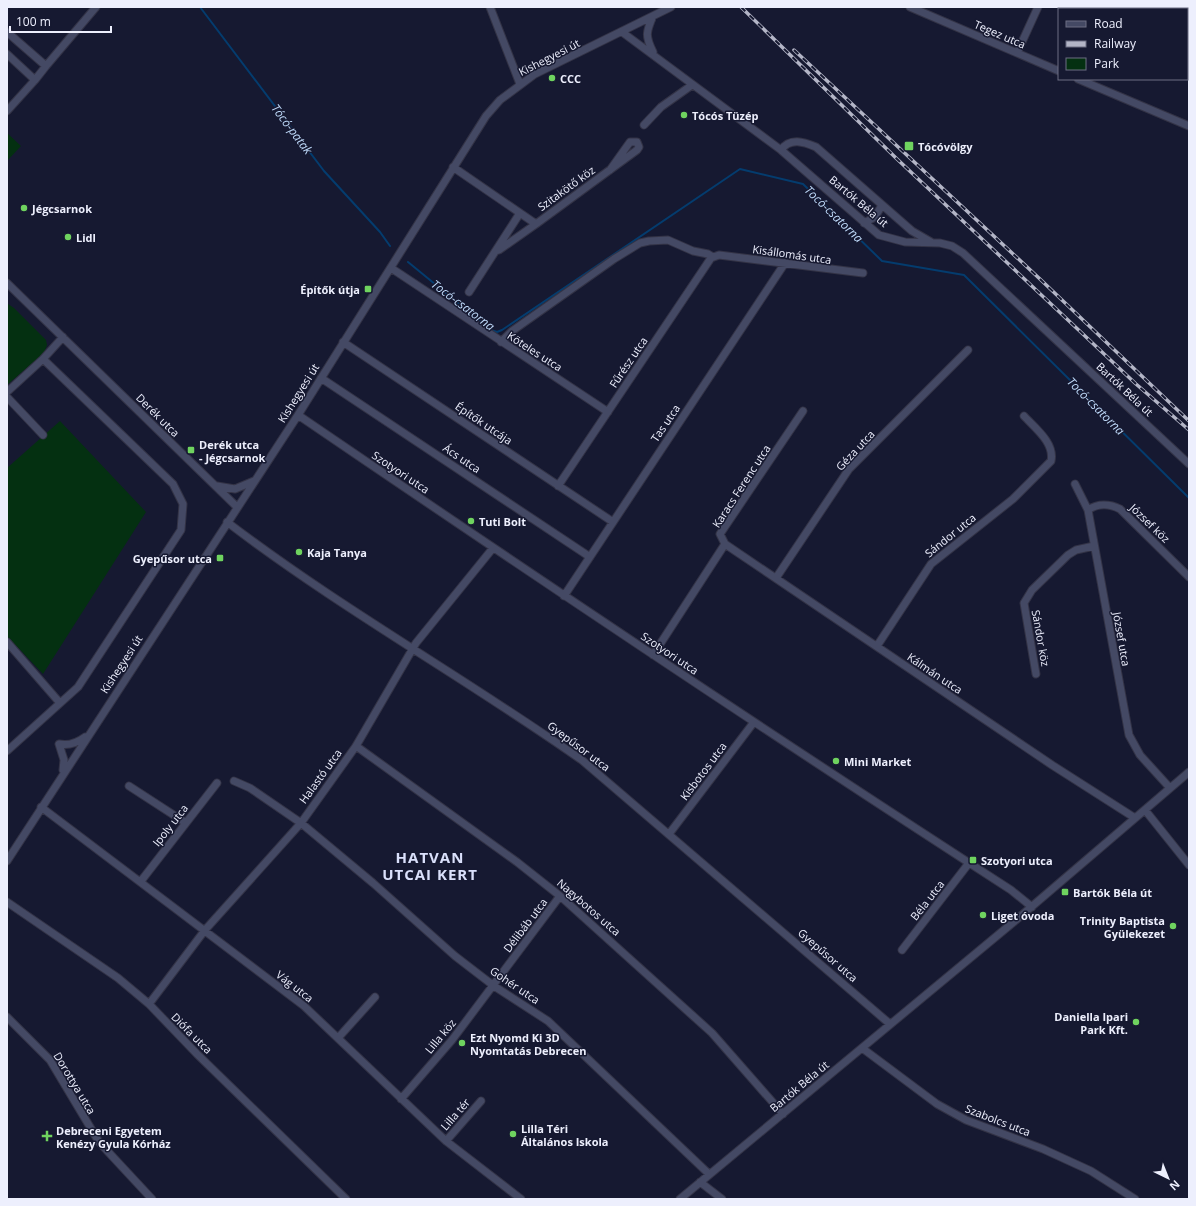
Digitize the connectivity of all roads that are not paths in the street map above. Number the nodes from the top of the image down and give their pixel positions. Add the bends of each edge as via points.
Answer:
1 (96, 7) edge
2 (490, 7) edge
3 (671, 7) edge
4 (910, 7) edge
5 (1038, 7) edge
6 (653, 16) junction
7 (7, 32) edge
8 (622, 32) junction
9 (1017, 53) junction
10 (7, 54) edge
11 (654, 54) junction
12 (46, 66) junction
13 (1058, 71) edge
14 (35, 80) junction
15 (1080, 80) edge
16 (520, 84) junction
17 (692, 85) junction
18 (7, 111) edge
19 (644, 125) dead end
20 (1189, 126) edge
21 (781, 150) junction
22 (453, 167) junction
23 (610, 170) dead end
24 (882, 205) junction
25 (520, 213) junction
26 (864, 223) junction
27 (536, 224) junction
28 (510, 229) junction
29 (517, 237) junction
30 (931, 242) junction
31 (496, 253) junction
32 (716, 256) junction
33 (785, 263) junction
34 (390, 268) junction
35 (863, 273) dead end
36 (7, 283) edge
37 (469, 292) dead end
38 (7, 294) edge
39 (17, 295) junction
40 (63, 337) junction
41 (343, 342) junction
42 (501, 342) junction
43 (968, 350) dead end
44 (43, 359) junction
45 (320, 378) junction
46 (7, 392) edge
47 (7, 397) edge
48 (803, 411) dead end
49 (608, 412) junction
50 (298, 415) junction
51 (1024, 416) dead end
52 (43, 435) dead end
53 (1189, 464) edge
54 (254, 481) junction
55 (1075, 484) dead end
56 (214, 486) junction
57 (558, 486) junction
58 (237, 507) junction
59 (1088, 510) junction
60 (227, 522) junction
61 (613, 522) junction
62 (725, 544) junction
63 (1094, 546) junction
64 (493, 548) junction
65 (590, 557) junction
66 (1189, 577) edge
67 (776, 578) junction
68 (564, 596) junction
69 (7, 642) edge
70 (876, 646) junction
71 (413, 650) junction
72 (653, 655) junction
73 (1036, 674) dead end
74 (60, 703) junction
75 (754, 722) junction
76 (87, 736) junction
77 (356, 746) junction
78 (7, 751) edge
79 (1189, 772) edge
80 (62, 774) junction
81 (234, 781) dead end
82 (217, 783) dead end
83 (129, 786) dead end
84 (1170, 788) junction
85 (41, 807) junction
86 (1145, 810) junction
87 (1135, 818) junction
88 (186, 823) junction
89 (301, 823) junction
90 (669, 834) junction
91 (7, 861) edge
92 (969, 863) junction
93 (1189, 864) edge
94 (141, 882) junction
95 (560, 896) junction
96 (7, 902) edge
97 (1032, 907) junction
98 (205, 930) junction
99 (902, 950) dead end
100 (494, 986) junction
101 (375, 997) dead end
102 (149, 1004) junction
103 (7, 1017) edge
104 (890, 1024) junction
105 (338, 1038) junction
106 (862, 1048) junction
107 (401, 1099) junction
108 (481, 1101) dead end
109 (782, 1114) junction
110 (446, 1141) junction
111 (709, 1174) junction
112 (700, 1182) junction
113 (152, 1199) edge
114 (346, 1199) edge
115 (521, 1199) edge
116 (680, 1199) edge
117 (722, 1199) edge
118 (1135, 1199) edge

1 - 12 street
2 - 16 street
3 - 6 street, Kishegyesi út
4 - 9 street, Tegez utca
5 - 9 street
6 - 8 street, Kishegyesi út
6 - 11 street via 647,31 647,40
7 - 12 street
8 - 11 street, Bartók Béla út
8 - 16 street, Kishegyesi út via 535,74
9 - 13 street, Tegez utca
10 - 14 street
11 - 17 street, Bartók Béla út
12 - 14 street
14 - 18 street
15 - 20 street
16 - 22 street, Kishegyesi út via 500,100 486,116
17 - 19 street via 657,110
17 - 21 street, Bartók Béla út
21 - 24 street via 795,141 816,147
21 - 26 street, Bartók Béla út
22 - 25 street, Szitakötő köz
22 - 34 street, Kishegyesi út
23 - 27 street, Szitakötő köz
24 - 26 street via 875,217
24 - 30 street via 912,231
25 - 27 street, Szitakötő köz
25 - 28 street, Szitakötő köz
26 - 30 street, Bartók Béla út via 879,235 891,240
27 - 29 street, Szitakötő köz
28 - 29 street
28 - 31 street, Szitakötő köz
29 - 31 street, Szitakötő köz
30 - 53 street, Bartók Béla út via 952,246 963,253
31 - 37 street, Szitakötő köz
32 - 33 street, Kisállomás utca
32 - 42 street, Kisállomás utca via 693,251 668,240 640,244 614,259 512,331
32 - 49 street, Fűrész utca
33 - 35 street, Kisállomás utca
33 - 61 street, Tas utca
34 - 41 street, Kishegyesi út
34 - 42 street, Köteles utca
36 - 39 street, Derék utca
38 - 39 street
39 - 40 street, Derék utca
40 - 44 street
40 - 56 street, Derék utca
41 - 45 street, Kishegyesi út
41 - 57 street, Építők utcája
42 - 49 street, Köteles utca
43 - 67 street, Géza utca via 849,470
44 - 46 street
44 - 74 street, Kishegyesi út via 173,484 184,504 181,530 78,687
45 - 50 street, Kishegyesi út
45 - 65 street, Ács utca
47 - 52 street
48 - 62 street, Karacs Ferenc utca via 720,534
49 - 57 street, Fűrész utca
50 - 54 street, Kishegyesi út
50 - 64 street, Szotyori utca
51 - 70 street, Sándor utca via 1047,441 1052,455 1051,461 1003,507 932,564
54 - 56 street via 235,490
54 - 58 street, Kishegyesi út
55 - 59 street, József utca
56 - 58 street, Derék utca
57 - 61 street, Építők utcája
58 - 60 street, Kishegyesi út
59 - 63 street, József utca
59 - 66 street, József köz via 1098,505 1120,509
60 - 71 street, Gyepűsor utca via 274,558
60 - 76 street, Kishegyesi út
61 - 65 street, Tas utca
62 - 67 street, Kálmán utca
62 - 72 street, Karacs Ferenc utca
63 - 73 street, Sándor köz via 1076,550 1068,555 1027,596 1024,609
63 - 84 street, József utca via 1128,735 1140,755
64 - 68 street, Szotyori utca
64 - 71 street, Halastó utca
65 - 68 street, Tas utca
67 - 70 street, Kálmán utca
68 - 72 street, Szotyori utca
69 - 74 street
70 - 87 street, Kálmán utca
71 - 77 street, Halastó utca
71 - 90 street, Gyepűsor utca via 529,723 583,761
72 - 75 street, Szotyori utca
74 - 78 street, Kishegyesi út
75 - 90 street, Kisbotos utca
75 - 92 street, Szotyori utca
76 - 80 street, Kishegyesi út
76 - 80 street via 77,742 59,744 64,760
77 - 89 street, Halastó utca
77 - 95 street, Nagybotos utca via 511,857
79 - 84 street, Bartók Béla út
80 - 85 street, Kishegyesi út
81 - 89 street, Gohér utca via 250,788
82 - 88 street, Ipoly utca
83 - 88 street
84 - 86 street, Bartók Béla út
85 - 91 street, Kishegyesi út
85 - 94 street, Vág utca
86 - 87 street, Bartók Béla út
86 - 93 street
87 - 97 street, Bartók Béla út
88 - 94 street, Ipoly utca
89 - 98 street, Halastó utca
89 - 100 street, Gohér utca via 374,883 455,956
90 - 104 street, Gyepűsor utca
92 - 97 street, Szotyori utca
92 - 99 street, Béla utca
94 - 98 street, Vág utca
95 - 100 street, Délibáb utca
95 - 109 street, Nagybotos utca via 712,1033
96 - 102 street, Diófa utca via 118,978
97 - 104 street, Bartók Béla út
98 - 102 street, Halastó utca
98 - 105 street, Vág utca via 304,1006
100 - 107 street, Lilla köz
100 - 111 street, Gohér utca via 548,1021
101 - 105 street
102 - 114 street, Diófa utca
103 - 113 street, Dorottya utca via 46,1055 99,1142
104 - 106 street, Bartók Béla út
105 - 107 street, Vág utca
106 - 109 street, Bartók Béla út
106 - 118 street, Szabolcs utca via 949,1111 1091,1171
107 - 110 street, Vág utca
108 - 110 street, Lilla tér
109 - 111 street, Bartók Béla út
110 - 115 street, Vág utca
111 - 112 street, Bartók Béla út
112 - 116 street, Bartók Béla út
112 - 117 street

